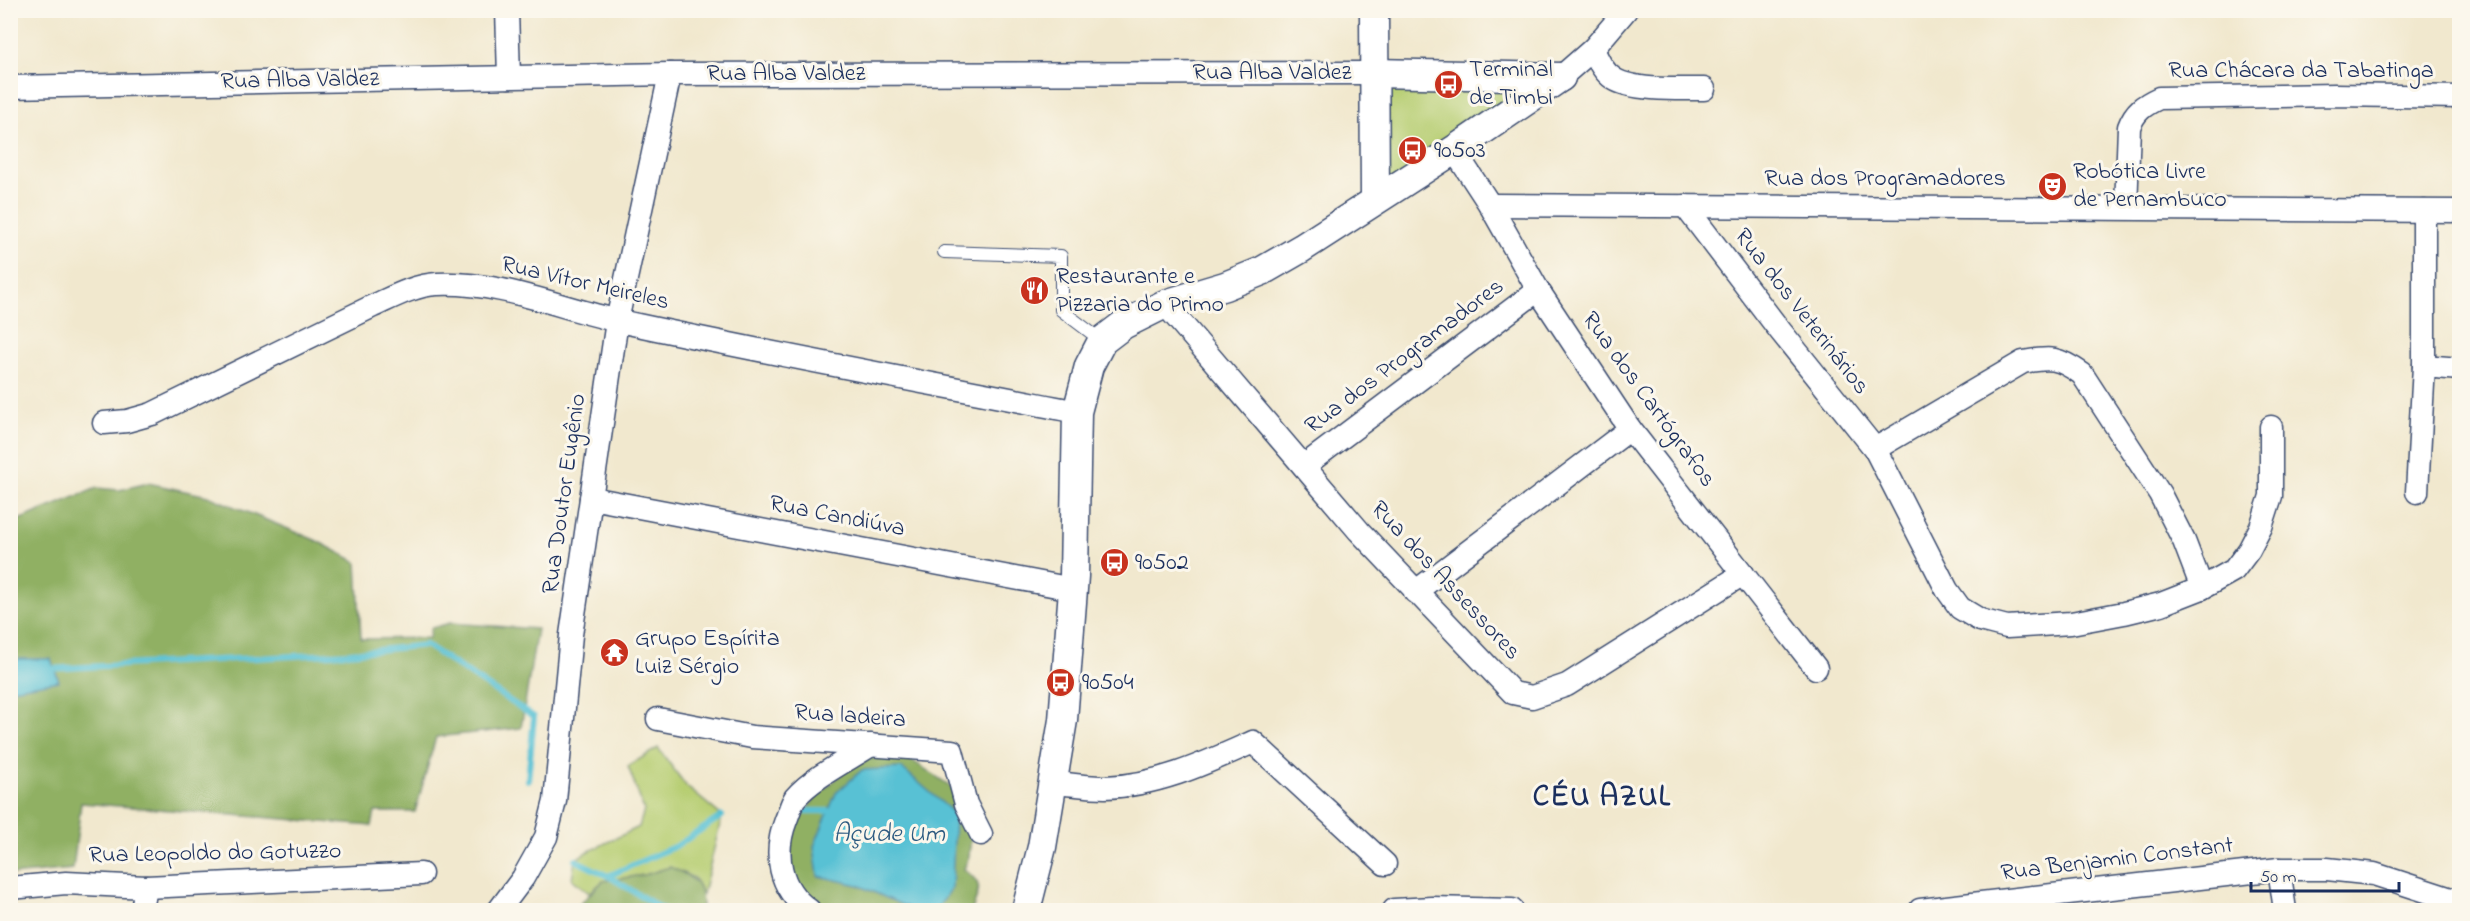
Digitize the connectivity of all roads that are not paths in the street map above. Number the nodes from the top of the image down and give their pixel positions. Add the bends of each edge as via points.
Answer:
1 (507, 10) edge
2 (1374, 10) edge
3 (1626, 10) edge
4 (1593, 49) junction
5 (1375, 73) junction
6 (670, 74) junction
7 (508, 77) junction
8 (1561, 77) junction
9 (10, 87) edge
10 (1704, 89) dead end
11 (2460, 97) edge
12 (1454, 150) junction
13 (1375, 199) junction
14 (1490, 205) junction
15 (1685, 207) junction
16 (2126, 208) junction
17 (2424, 211) junction
18 (2460, 211) edge
19 (944, 252) dead end
20 (1538, 291) junction
21 (1165, 304) junction
22 (617, 321) junction
23 (1101, 341) junction
24 (2424, 366) junction
25 (2460, 369) edge
26 (1077, 412) junction
27 (104, 423) dead end
28 (2271, 427) dead end
29 (1630, 429) junction
30 (1875, 449) junction
31 (1304, 466) junction
32 (2417, 492) dead end
33 (591, 498) junction
34 (1743, 573) junction
35 (2202, 588) junction
36 (1073, 589) junction
37 (1415, 592) junction
38 (1816, 668) dead end
39 (658, 719) dead end
40 (871, 745) junction
41 (1054, 783) junction
42 (981, 834) dead end
43 (1385, 864) dead end
44 (2279, 868) junction
45 (422, 874) dead end
46 (146, 887) junction
47 (10, 888) edge
48 (2460, 902) edge
49 (142, 910) edge
50 (498, 910) edge
51 (809, 910) edge
52 (1026, 910) edge
53 (1394, 910) edge
54 (1512, 910) edge
55 (1920, 910) edge
56 (2284, 910) edge

1 - 7 street
2 - 5 street
3 - 4 street
4 - 8 street
4 - 10 street via 1603,69 1615,80 1666,89
5 - 6 street, Rua Alba Valdez
5 - 8 street, Rua Alba Valdez
5 - 13 street
6 - 7 street, Rua Alba Valdez
6 - 22 street, Rua Doutor Eugênio
7 - 9 street, Rua Alba Valdez
8 - 12 street
11 - 16 street, Rua Chácara da Tabatinga via 2159,98 2134,114 2129,127
12 - 13 street
12 - 14 street, Rua dos Cartógrafos
13 - 21 street via 1262,271
14 - 15 street, Rua dos Programadores
14 - 20 street, Rua dos Cartógrafos
15 - 16 street, Rua dos Programadores
15 - 30 street, Rua dos Veterinários
16 - 17 street, Rua dos Programadores
17 - 18 street, Rua dos Programadores
17 - 24 street
19 - 23 lane via 1061,256 1061,310
20 - 29 street, Rua dos Cartógrafos
20 - 31 street, Rua dos Programadores
21 - 23 street
21 - 31 street, Rua dos Assessores
22 - 26 street, Rua Vítor Meireles
22 - 27 street, Rua Vítor Meireles via 498,290 435,284 409,290 373,306 152,414
22 - 33 street, Rua Doutor Eugênio
23 - 26 street via 1089,366
24 - 25 street
24 - 32 street
26 - 36 street
28 - 35 street, Rua dos Veterinários via 2271,496 2261,527 2234,570
29 - 34 street, Rua dos Cartógrafos
29 - 37 street
30 - 35 street, Rua dos Veterinários via 1947,590 1960,608 1980,620 2007,627 2071,623 2161,604
30 - 35 street via 2023,362 2047,357 2067,364 2082,374 2160,494
31 - 37 street, Rua dos Assessores
33 - 36 street, Rua Candiúva
33 - 50 street, Rua Doutor Eugênio via 555,801 546,837 523,878
34 - 37 street, Rua dos Assessores via 1567,686 1532,697 1513,693
34 - 38 street, Rua dos Cartógrafos
36 - 41 street
39 - 40 street, Rua ladeira via 752,737
40 - 42 street, Rua ladeira via 952,751 966,804
40 - 51 street via 794,799 783,826 778,854 783,879 798,902
41 - 43 street via 1106,787 1139,783 1182,772 1252,742
41 - 52 street
44 - 48 street, Rua Benjamin Constant via 2374,874
44 - 55 street, Rua Benjamin Constant
44 - 56 street
45 - 46 street, Rua Leopoldo do Gotuzzo
46 - 47 street, Rua Leopoldo do Gotuzzo via 66,884
46 - 49 street
53 - 54 street

